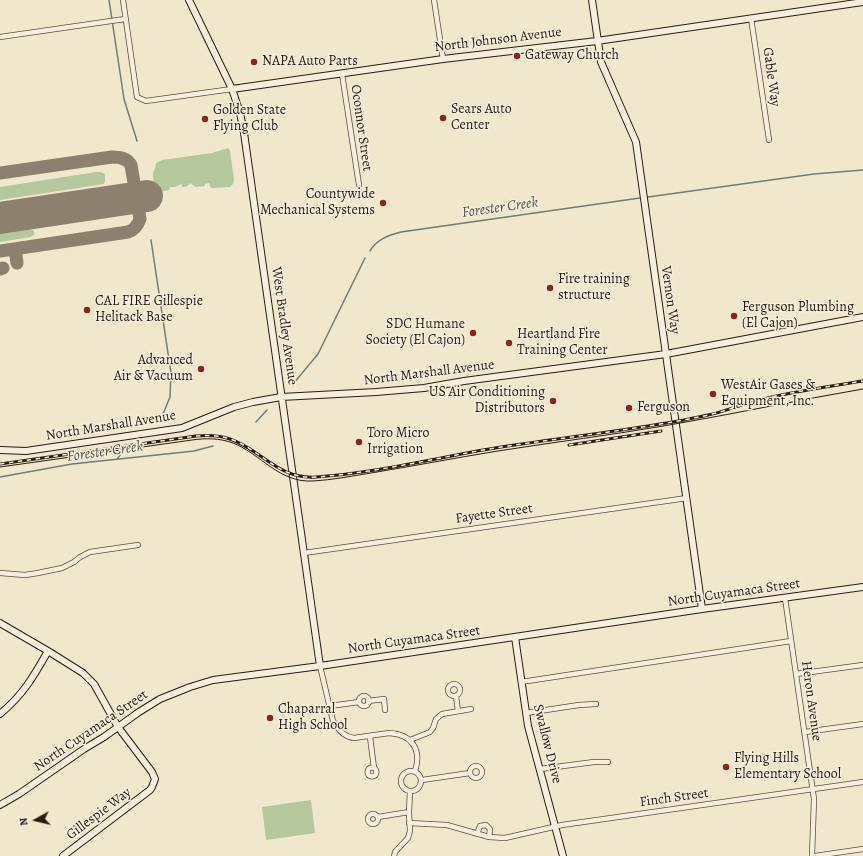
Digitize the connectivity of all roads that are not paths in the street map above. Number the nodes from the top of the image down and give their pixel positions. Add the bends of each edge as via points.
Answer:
1 (123, 0) edge
2 (189, 0) edge
3 (434, 0) edge
4 (592, 0) edge
5 (863, 2) edge
6 (751, 18) junction
7 (125, 19) junction
8 (0, 37) edge
9 (598, 41) junction
10 (443, 59) junction
11 (342, 74) junction
12 (232, 89) junction
13 (769, 140) dead end
14 (359, 184) dead end
15 (863, 317) edge
16 (666, 354) junction
17 (282, 397) junction
18 (0, 450) edge
19 (686, 498) junction
20 (138, 545) dead end
21 (304, 553) junction
22 (0, 573) edge
23 (863, 587) edge
24 (785, 598) junction
25 (702, 609) junction
26 (0, 623) edge
27 (515, 637) junction
28 (791, 641) junction
29 (48, 651) junction
30 (863, 664) edge
31 (320, 666) junction
32 (796, 674) junction
33 (521, 682) junction
34 (456, 696) dead end
35 (596, 704) dead end
36 (330, 706) junction
37 (470, 709) dead end
38 (385, 710) dead end
39 (458, 711) junction
40 (526, 713) junction
41 (0, 714) edge
42 (863, 724) edge
43 (118, 727) junction
44 (804, 732) junction
45 (370, 737) junction
46 (410, 740) junction
47 (608, 762) dead end
48 (374, 768) dead end
49 (540, 769) junction
50 (415, 771) junction
51 (470, 773) dead end
52 (422, 780) junction
53 (863, 782) edge
54 (813, 789) junction
55 (410, 791) junction
56 (0, 805) edge
57 (409, 812) junction
58 (378, 817) dead end
59 (409, 823) junction
60 (556, 827) junction
61 (477, 834) junction
62 (489, 838) junction
63 (863, 849) edge
64 (63, 856) edge
65 (394, 856) edge
66 (563, 856) edge
67 (814, 856) edge

1 - 7 street
2 - 12 main road, West Bradley Avenue
3 - 10 street
4 - 9 main road, Vernon Way
5 - 6 main road, North Johnson Avenue
6 - 9 main road, North Johnson Avenue
6 - 13 street, Gable Way
7 - 8 street
7 - 12 street, North Johnson Avenue via 137,97 146,101
9 - 10 main road, North Johnson Avenue
9 - 16 main road, Vernon Way via 601,62 636,142
10 - 11 main road, North Johnson Avenue
11 - 12 main road, North Johnson Avenue
11 - 14 street, Oconnor Street
12 - 17 main road, West Bradley Avenue via 244,133
15 - 16 main road, North Marshall Avenue
16 - 17 main road, North Marshall Avenue via 424,388
16 - 19 main road, Vernon Way
17 - 18 main road, North Marshall Avenue via 234,407 182,428 32,450
17 - 21 main road, West Bradley Avenue
19 - 21 street, Fayette Street
19 - 25 main road, Vernon Way
20 - 22 street via 90,552 62,568 38,573
21 - 31 main road, West Bradley Avenue
23 - 24 main road, North Cuyamaca Street
24 - 25 main road, North Cuyamaca Street
24 - 28 street, Heron Avenue
25 - 27 main road, North Cuyamaca Street
26 - 29 main road
27 - 31 main road, North Cuyamaca Street
27 - 33 main road, Swallow Drive
28 - 32 street, Heron Avenue
28 - 33 street
29 - 41 main road via 23,692
29 - 43 main road via 83,673 94,684
30 - 32 street
31 - 36 street
31 - 43 main road, North Cuyamaca Street via 212,680 160,699
32 - 44 street, Heron Avenue
33 - 40 main road, Swallow Drive
34 - 39 street
35 - 40 street
36 - 38 street via 359,702 363,697 368,701 384,699
36 - 45 street via 333,721 343,734 349,738
37 - 39 street
39 - 46 street via 442,714 436,719 430,732
40 - 49 main road, Swallow Drive
42 - 44 street
43 - 56 main road, North Cuyamaca Street
43 - 64 main road, Gillespie Way via 152,772 155,779 152,788
44 - 54 street, Heron Avenue
45 - 46 street via 389,733
45 - 48 street
46 - 50 street via 417,758
47 - 49 street
49 - 60 main road, Swallow Drive
50 - 52 street
50 - 55 street via 405,773 401,779 402,786
51 - 52 street
52 - 55 street via 419,788
53 - 54 street, Finch Street
54 - 60 street, Finch Street
54 - 67 street, Heron Avenue
55 - 57 street
57 - 58 street
57 - 59 street
59 - 61 street, Finch Street via 447,825
59 - 65 street via 408,838
60 - 62 street, Finch Street via 505,838
60 - 66 main road, Swallow Drive
61 - 62 street, Finch Street
61 - 62 street via 480,826 486,825 490,829
63 - 67 street

